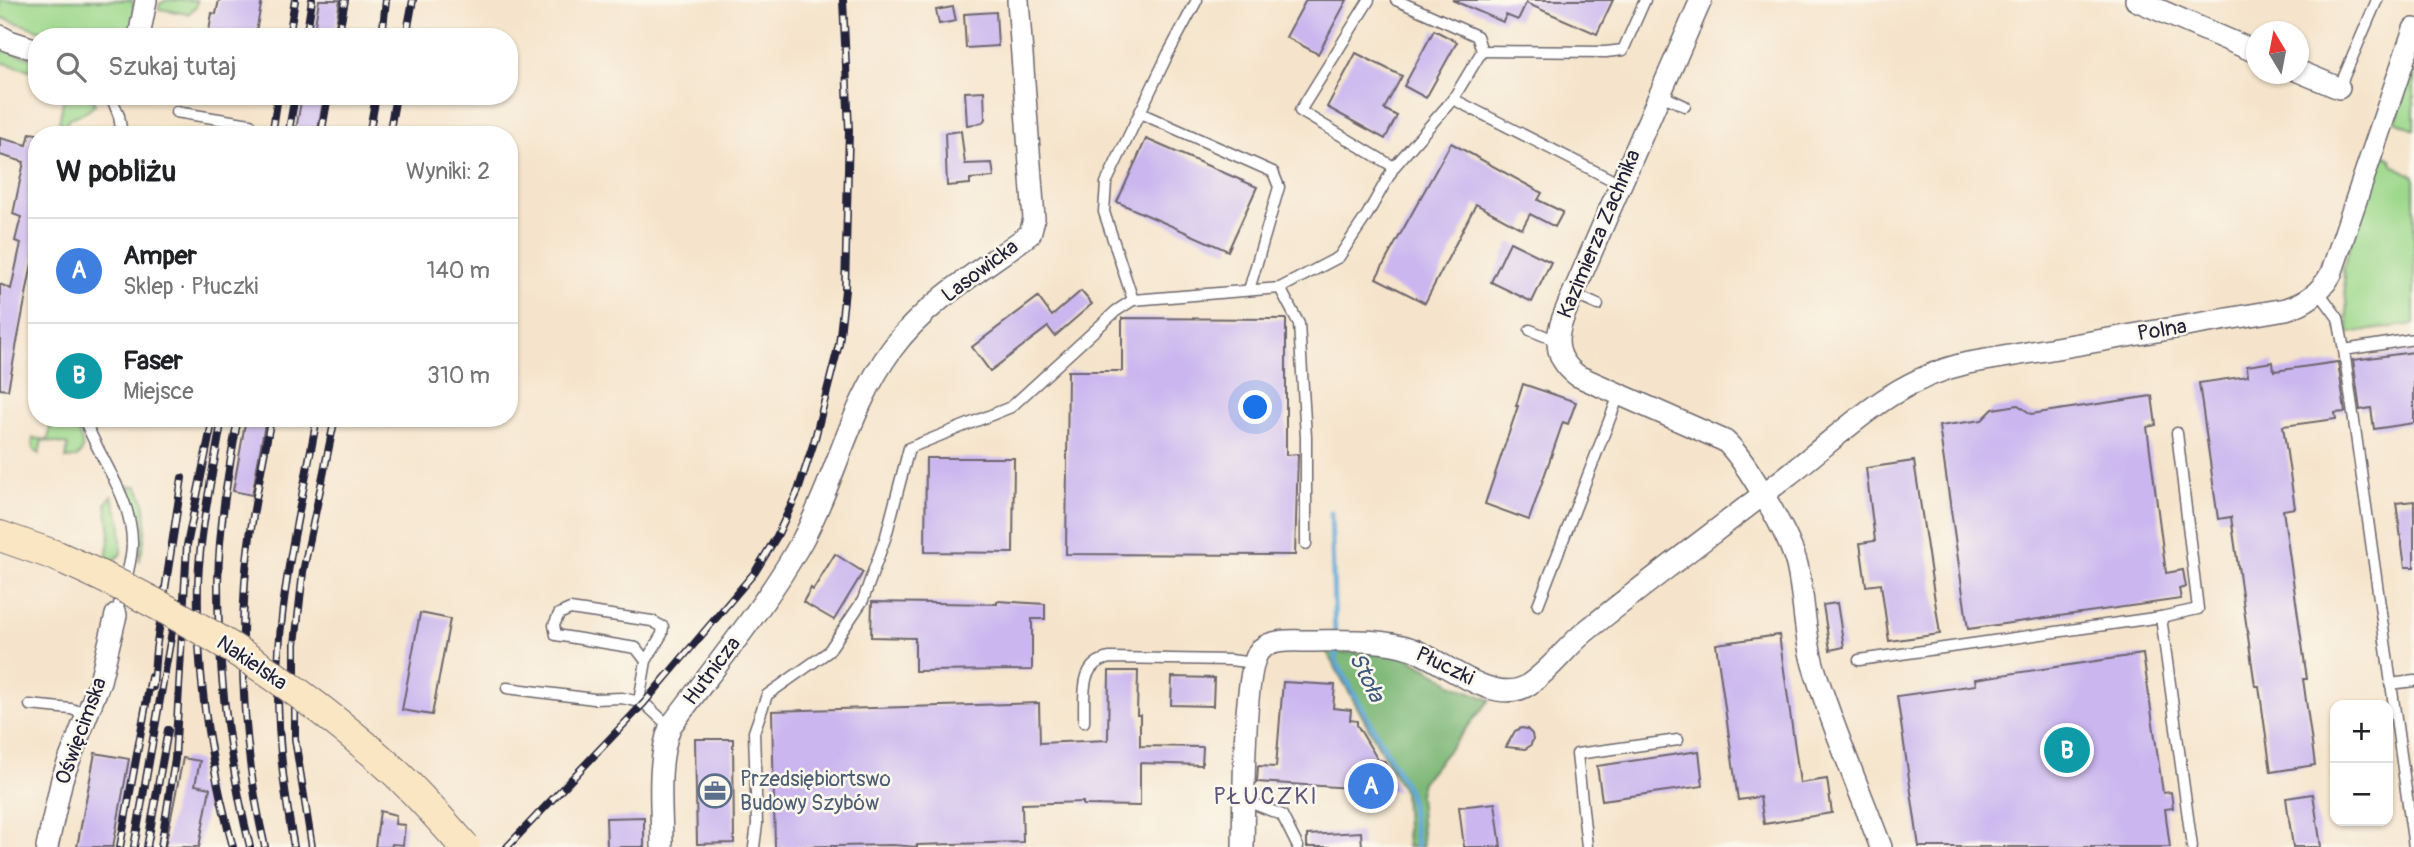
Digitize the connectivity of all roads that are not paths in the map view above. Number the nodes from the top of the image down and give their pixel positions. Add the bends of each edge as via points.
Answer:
1 (146, 0) edge
2 (1018, 0) edge
3 (1197, 0) edge
4 (1369, 0) edge
5 (1396, 0) edge
6 (1645, 0) edge
7 (1701, 0) edge
8 (2136, 0) edge
9 (2377, 1) edge
10 (141, 28) edge
11 (2414, 29) edge
12 (0, 36) edge
13 (28, 47) edge
14 (2246, 48) edge
15 (1482, 51) junction
16 (2409, 56) edge
17 (2309, 76) edge
18 (2339, 88) joint
19 (1659, 94) junction
20 (1453, 99) junction
21 (115, 105) edge
22 (1685, 106) dead end
23 (176, 112) dead end
24 (1140, 113) junction
25 (120, 126) edge
26 (250, 126) edge
27 (1394, 167) junction
28 (1620, 184) junction
29 (1280, 288) junction
30 (1249, 290) junction
31 (2319, 292) junction
32 (1573, 294) junction
33 (1133, 300) junction
34 (1598, 305) dead end
35 (1530, 330) dead end
36 (2414, 339) edge
37 (1557, 341) junction
38 (2344, 350) junction
39 (1619, 395) junction
40 (88, 427) edge
41 (2177, 433) dead end
42 (1762, 495) junction
43 (816, 511) joint
44 (0, 536) edge
45 (1306, 544) dead end
46 (1538, 605) dead end
47 (116, 615) joint
48 (2161, 617) junction
49 (1859, 660) dead end
50 (646, 661) junction
51 (1254, 663) junction
52 (2414, 681) edge
53 (2390, 684) junction
54 (507, 688) dead end
55 (639, 701) junction
56 (30, 705) dead end
57 (87, 714) junction
58 (1084, 722) dead end
59 (670, 727) junction
60 (1678, 740) dead end
61 (1244, 800) junction
62 (2410, 802) edge
63 (47, 847) edge
64 (465, 847) edge
65 (663, 847) edge
66 (754, 847) edge
67 (1243, 847) edge
68 (1298, 847) edge
69 (1587, 847) edge
70 (1881, 847) edge
71 (2192, 847) edge
72 (2414, 847) edge

1 - 10 street
2 - 43 street, Lasowicka via 1034,219 1030,234 944,297 892,349 845,440
3 - 24 lane
4 - 27 lane via 1300,111
5 - 15 lane via 1477,36
6 - 15 lane via 1623,50
7 - 19 street, Kazimierza Zachnika
8 - 14 street
9 - 18 lane
11 - 16 street
12 - 13 street
15 - 20 lane
16 - 31 street via 2331,274
17 - 18 street
19 - 22 lane
19 - 28 street, Kazimierza Zachnika
20 - 27 lane
20 - 28 lane
21 - 25 lane
23 - 26 lane
24 - 30 lane via 1273,172 1279,187
24 - 33 lane via 1106,183 1104,212
27 - 29 lane via 1339,257
28 - 32 street, Kazimierza Zachnika
29 - 30 lane
29 - 45 lane via 1298,324 1306,437
30 - 33 lane
31 - 38 lane via 2338,318
31 - 42 street, Polna via 2286,309 1930,373 1881,401
32 - 34 lane
32 - 37 street, Kazimierza Zachnika
33 - 66 lane via 1011,407 909,448 863,600 828,652 767,695 754,732
35 - 37 lane
36 - 38 lane
37 - 39 street, Kazimierza Zachnika via 1574,373
38 - 53 lane
39 - 42 street, Kazimierza Zachnika via 1725,441
39 - 46 lane
40 - 47 lane via 131,525 130,560
41 - 48 lane via 2198,609
42 - 51 street, Płuczki via 1583,633 1520,688 1496,690 1412,649 1378,642 1270,644 1262,648
42 - 70 street, Kazimierza Zachnika via 1797,563 1814,668
43 - 59 street, Hutnicza via 786,567
44 - 64 street, Nakielska, bridge via 119,583 180,616 289,688 398,775
47 - 57 street, Oświęcimska
48 - 49 lane
48 - 71 lane
50 - 50 lane via 636,648 556,635 559,614 570,609 652,621 663,627 662,634
50 - 55 lane
51 - 58 lane via 1100,659 1090,666 1086,677
51 - 61 street
52 - 53 lane
53 - 62 lane
54 - 55 lane
55 - 59 lane
56 - 57 lane
57 - 63 street, Oświęcimska via 62,779
59 - 65 street, Hutnicza via 661,770
60 - 69 lane via 1577,754
61 - 67 street
61 - 68 lane via 1282,815
62 - 72 lane

